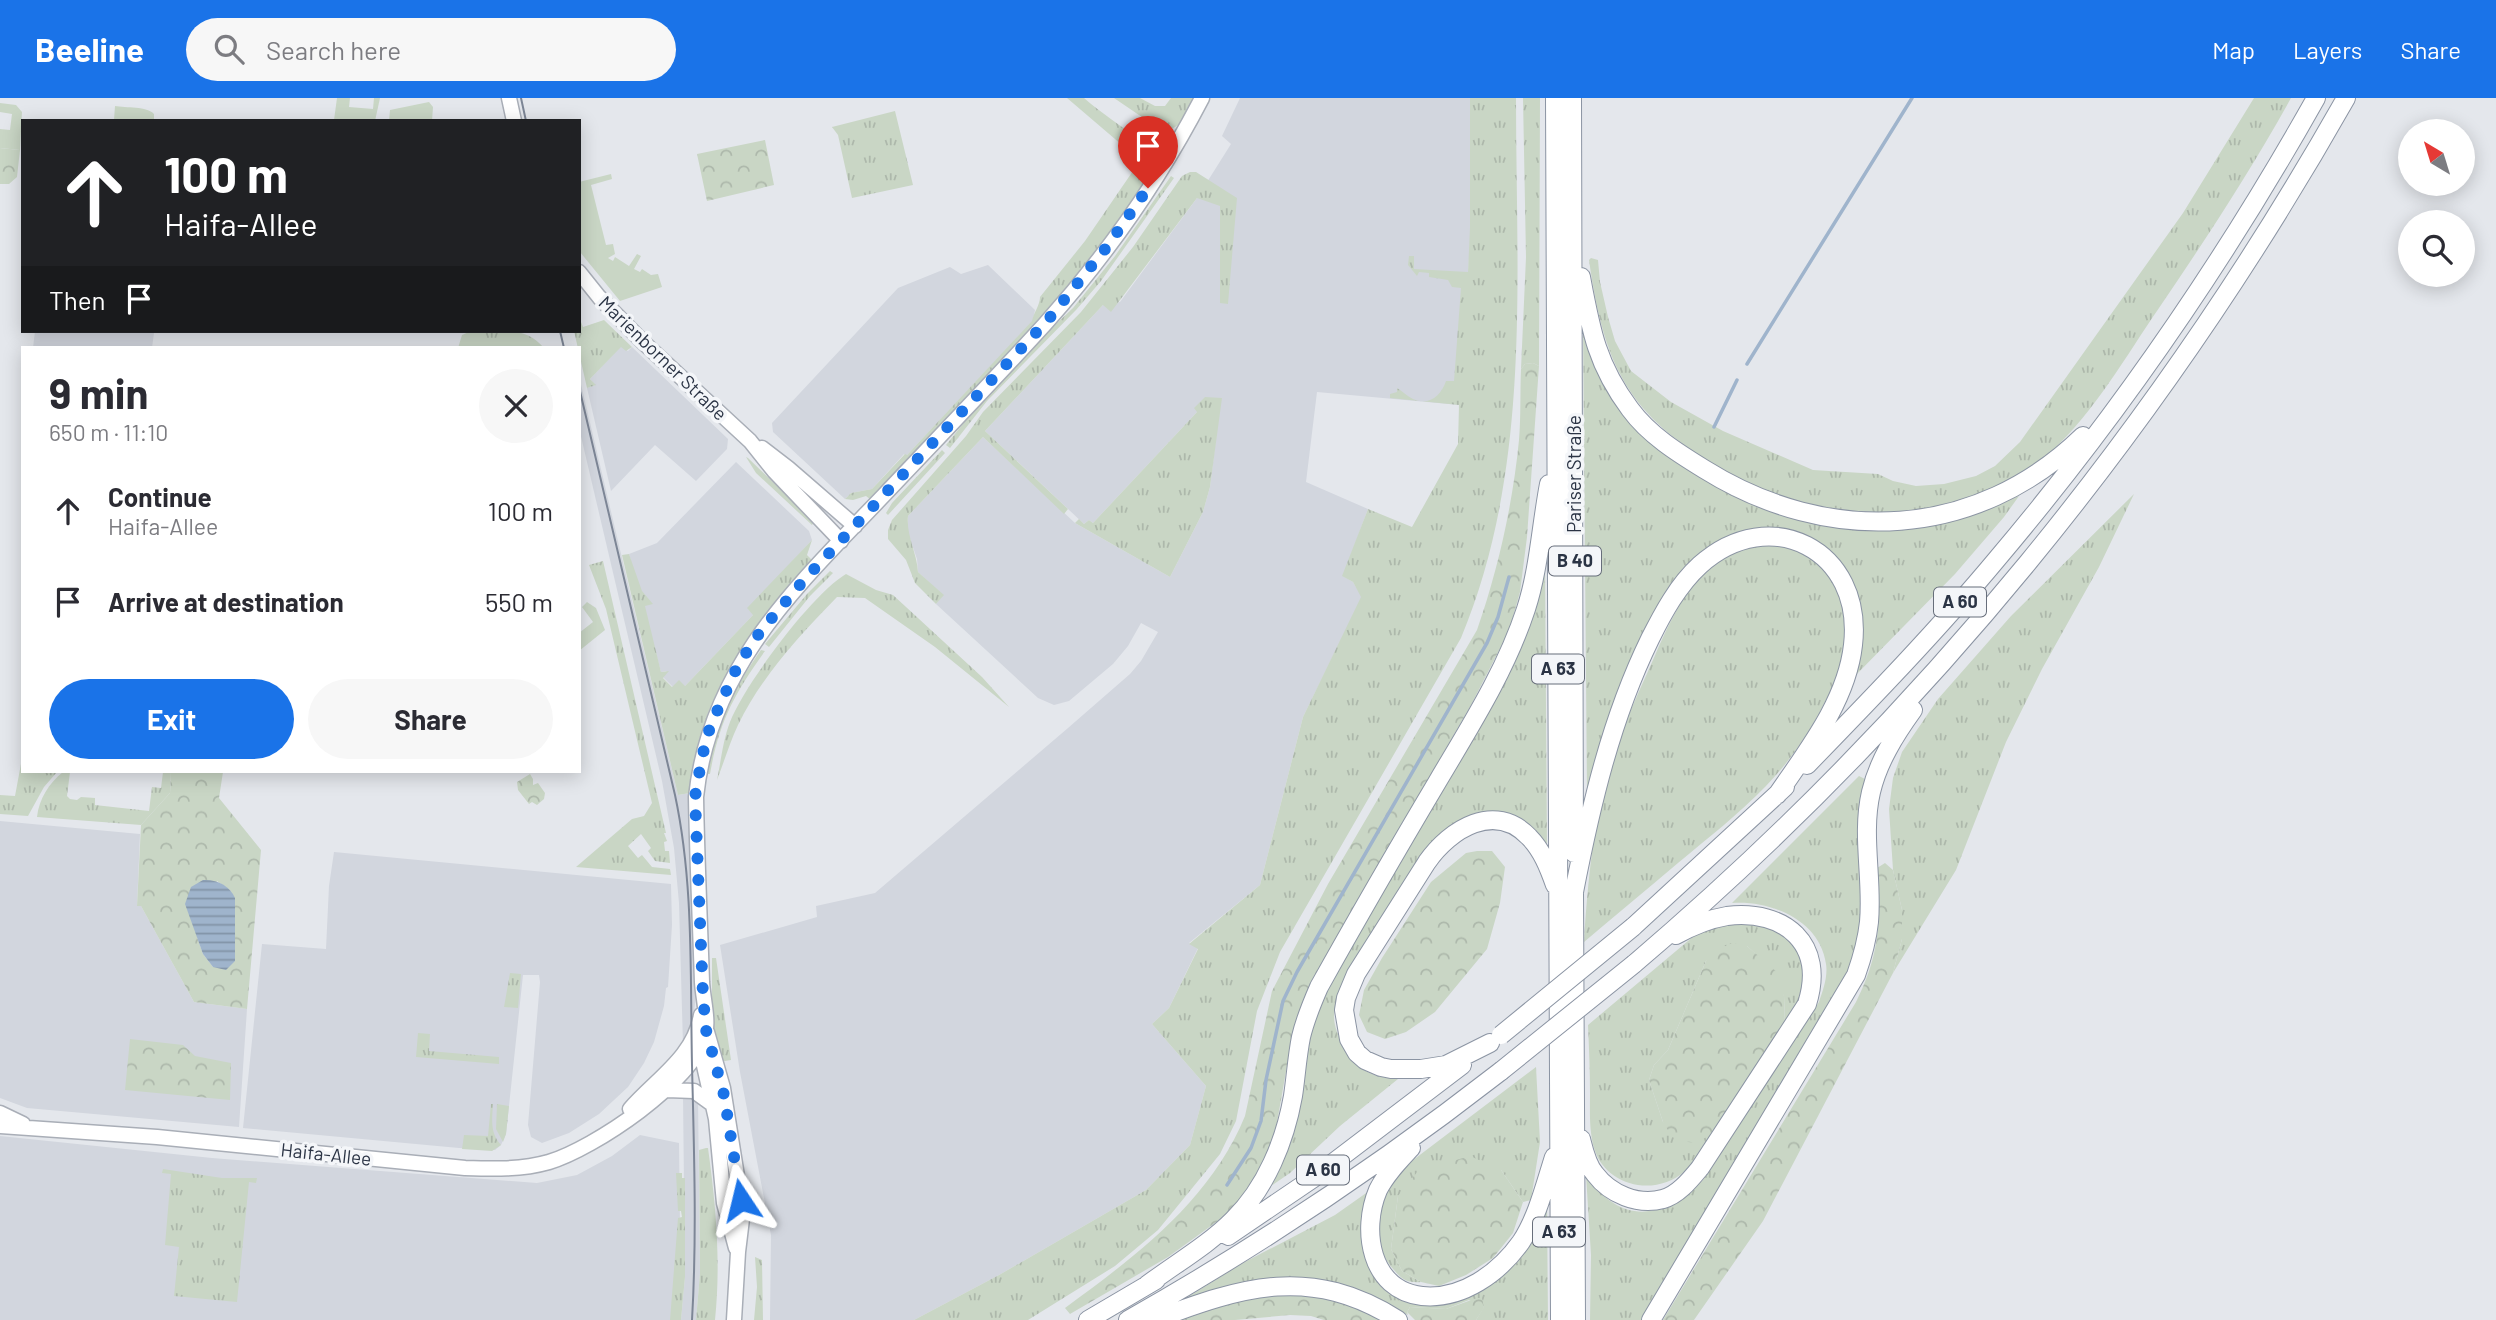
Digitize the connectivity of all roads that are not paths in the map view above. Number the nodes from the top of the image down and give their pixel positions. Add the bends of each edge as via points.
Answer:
1 (509, 98) edge
2 (1202, 98) edge
3 (1555, 98) edge
4 (1572, 98) edge
5 (2316, 98) edge
6 (2346, 98) edge
7 (514, 119) edge
8 (1573, 230) junction
9 (581, 274) edge
10 (2125, 394) junction
11 (1557, 439) junction
12 (749, 440) junction
13 (855, 526) junction
14 (841, 541) junction
15 (1981, 620) junction
16 (1777, 794) junction
17 (1567, 895) junction
18 (1657, 944) junction
19 (703, 1027) junction
20 (1496, 1039) junction
21 (698, 1060) junction
22 (673, 1067) junction
23 (721, 1081) junction
24 (667, 1090) junction
25 (712, 1104) junction
26 (0, 1113) edge
27 (1575, 1114) junction
28 (1431, 1125) junction
29 (0, 1126) edge
30 (30, 1128) junction
31 (613, 1128) junction
32 (1559, 1144) junction
33 (738, 1252) junction
34 (1147, 1285) junction
35 (734, 1320) edge
36 (1088, 1320) edge
37 (1128, 1320) edge
38 (1154, 1320) edge
39 (1398, 1320) edge
40 (1560, 1320) edge
41 (1576, 1320) edge
42 (1651, 1320) edge

1 - 7 street
2 - 13 street, Haifa-Allee via 1133,211 1066,299
3 - 11 highway, Pariser Straße
4 - 8 highway, Pariser Straße / B 40
5 - 10 highway, A 60 via 2210,273
6 - 15 highway, A 60 via 2228,292 2152,404
8 - 10 highway via 1598,354 1632,411 1673,449 1719,479 1795,510 1835,519 1904,521 1978,505 2029,481
8 - 17 highway, Pariser Straße / B 40 via 1575,629
9 - 12 street, Marienborner Straße via 644,343
10 - 16 highway, A 60 via 1998,558 1903,665
11 - 17 highway, A 63
11 - 34 highway via 1536,571 1514,642 1319,987 1306,1019 1283,1137 1270,1168 1233,1220
12 - 13 street, Marienborner Straße
12 - 14 street, Marienborner Straße
13 - 14 street, Haifa-Allee
14 - 19 street, Haifa-Allee via 760,632 710,727 695,797
15 - 18 highway, A 60 via 1829,785
15 - 42 highway via 1902,725 1882,760 1867,823 1869,921 1863,957 1850,988
16 - 17 highway via 1818,734 1842,687 1853,645 1854,614 1845,584 1818,551 1792,540 1754,538 1719,551 1699,566 1660,619 1615,721
16 - 20 highway, A 60, bridge via 1633,927
17 - 20 highway via 1527,835 1490,821 1460,828 1432,855 1356,974 1346,998 1349,1039 1357,1053 1381,1067 1446,1065
17 - 27 highway, A 63
17 - 32 highway, A 63
18 - 27 highway via 1710,920 1743,916 1774,920 1789,928 1809,954 1813,979 1807,1004 1700,1168 1688,1183 1663,1199 1627,1198 1605,1185 1589,1165
18 - 28 highway, A 60, bridge
19 - 21 street
19 - 22 street, Haifa-Allee
19 - 23 street
20 - 34 highway, A 60 via 1290,1194
21 - 22 street
21 - 23 street
21 - 24 street, Haifa-Allee
21 - 25 street
22 - 31 street, Haifa-Allee
23 - 33 street via 741,1200
24 - 25 street via 694,1091
24 - 31 street, Haifa-Allee
25 - 33 street via 724,1203
26 - 30 street, Haifa-Allee
27 - 41 highway, A 63
28 - 32 highway via 1379,1188 1369,1230 1377,1265 1398,1286 1421,1296 1467,1287 1486,1278 1511,1255 1531,1222
28 - 37 highway, A 60 via 1294,1220
29 - 30 street, Haifa-Allee
30 - 31 street, Haifa-Allee via 495,1169 563,1158
32 - 40 highway, A 63
33 - 35 street
34 - 36 highway, A 60
38 - 39 highway via 1239,1291 1278,1285 1341,1293

